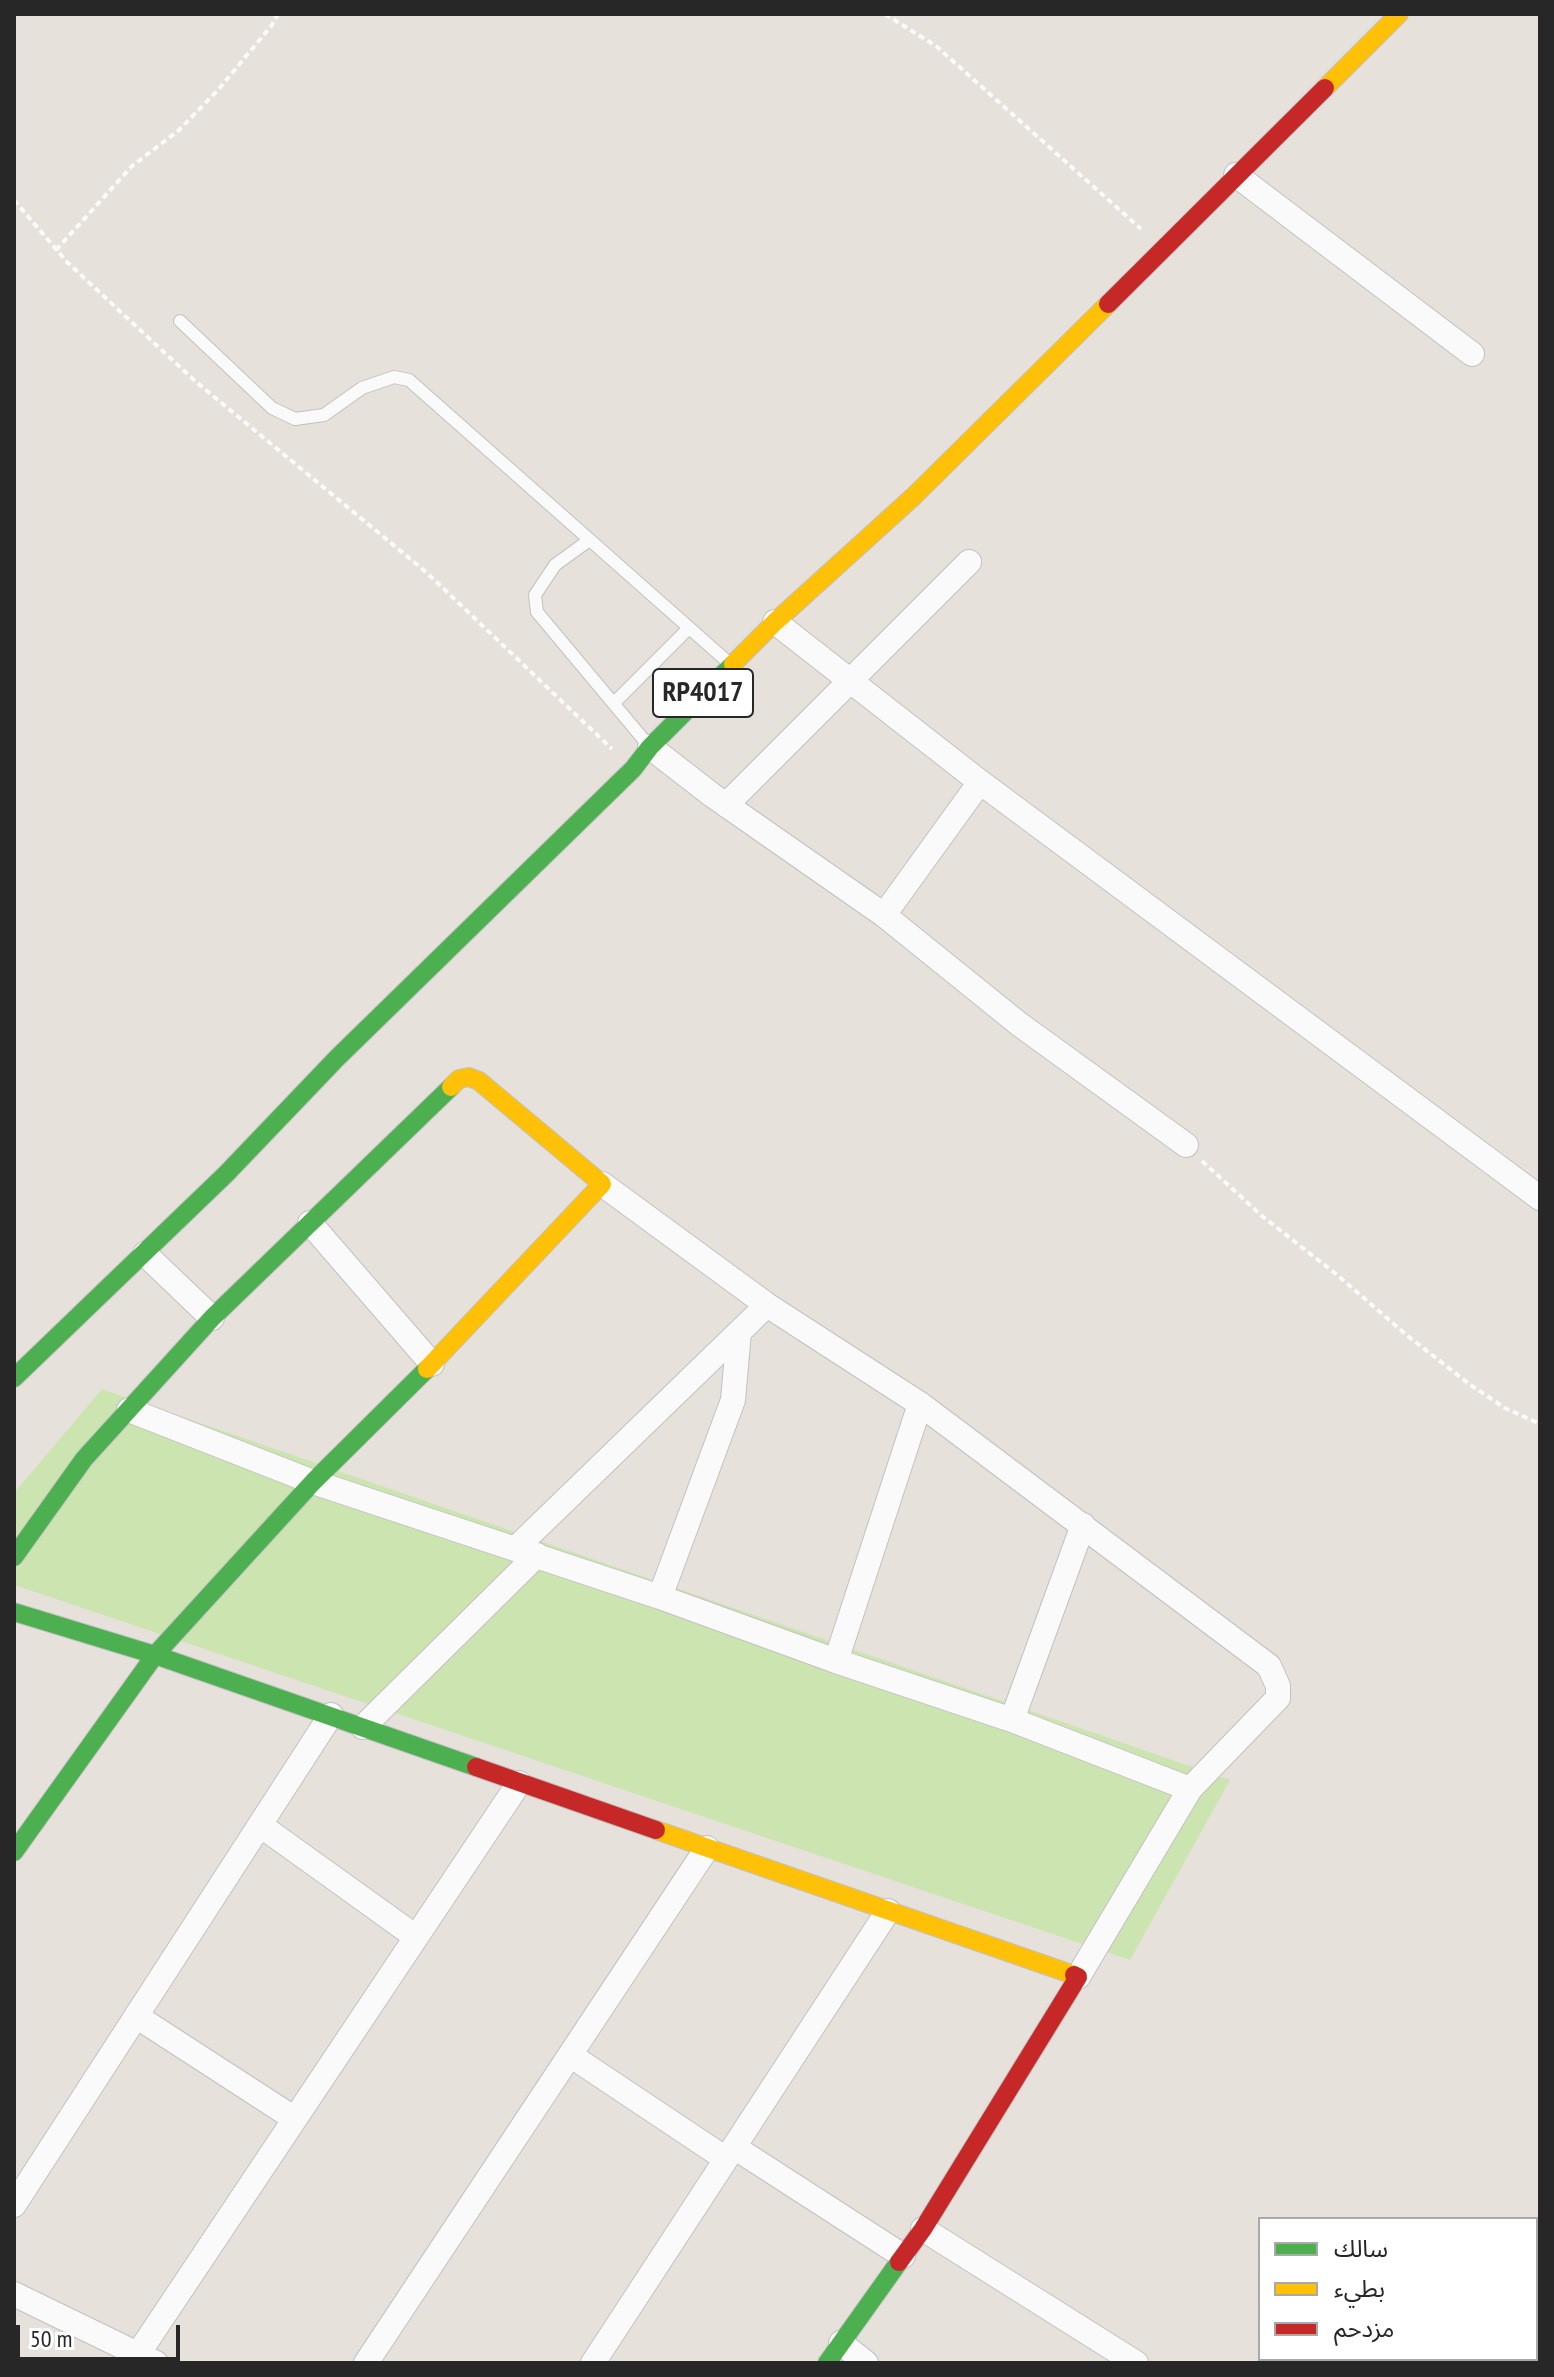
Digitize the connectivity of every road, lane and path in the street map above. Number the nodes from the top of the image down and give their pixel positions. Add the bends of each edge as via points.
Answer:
1 (278, 14) edge
2 (885, 14) edge
3 (1399, 14) edge
4 (1236, 175) junction
5 (14, 200) edge
6 (56, 250) junction
7 (1163, 250) junction
8 (180, 321) dead end
9 (1472, 354) dead end
10 (588, 541) junction
11 (969, 562) dead end
12 (775, 622) junction
13 (689, 628) junction
14 (732, 665) junction
15 (850, 680) junction
16 (614, 703) junction
17 (650, 747) junction
18 (633, 769) junction
19 (980, 782) junction
20 (726, 805) junction
21 (884, 915) junction
22 (1186, 1145) joint
23 (602, 1184) junction
24 (1540, 1198) edge
25 (310, 1223) junction
26 (145, 1254) junction
27 (767, 1305) junction
28 (212, 1318) junction
29 (739, 1332) junction
30 (432, 1364) junction
31 (14, 1378) edge
32 (920, 1404) junction
33 (129, 1410) junction
34 (1540, 1424) edge
35 (313, 1482) junction
36 (1083, 1525) junction
37 (526, 1552) junction
38 (14, 1557) edge
39 (660, 1597) junction
40 (14, 1612) edge
41 (155, 1655) junction
42 (836, 1661) junction
43 (331, 1715) junction
44 (1012, 1720) junction
45 (363, 1727) junction
46 (519, 1783) junction
47 (1190, 1789) junction
48 (260, 1825) junction
49 (707, 1848) junction
50 (15, 1849) edge
51 (888, 1911) junction
52 (416, 1937) junction
53 (1078, 1977) junction
54 (136, 2016) junction
55 (570, 2055) junction
56 (295, 2119) junction
57 (730, 2153) junction
58 (14, 2205) edge
59 (923, 2229) junction
60 (903, 2256) junction
61 (14, 2294) edge
62 (841, 2343) junction
63 (147, 2358) edge
64 (366, 2363) edge
65 (593, 2363) edge
66 (827, 2363) edge
67 (866, 2363) edge
68 (1136, 2363) edge

1 - 6 path via 218,90 178,131 132,166
2 - 7 path via 936,46
3 - 4 street, RP4017
4 - 7 street, RP4017
4 - 9 street
5 - 6 path
6 - 18 path via 195,381 426,572
7 - 12 street, RP4017 via 914,496
8 - 10 lane via 272,408 295,419 324,415 362,388 394,377 409,380
10 - 13 lane
10 - 16 lane via 555,565 535,595 537,612
11 - 15 street
12 - 14 street, RP4017
12 - 15 street
13 - 14 lane
13 - 16 lane
14 - 17 street, RP4017
15 - 19 street
15 - 20 street
16 - 17 lane
17 - 18 street, RP4017
17 - 20 street
18 - 26 street, RP4017
19 - 21 street
19 - 24 street
20 - 21 street
21 - 22 street via 1019,1024
22 - 34 path via 1262,1216 1409,1337 1505,1408
23 - 25 street via 469,1077 459,1079
23 - 27 street
23 - 30 street
25 - 28 street
25 - 30 street
26 - 28 street
26 - 31 street, RP4017
27 - 29 street
27 - 32 street
28 - 33 street
29 - 37 street
29 - 39 street via 733,1400
30 - 35 street
32 - 36 street
32 - 42 street
33 - 35 street
33 - 38 street via 84,1459
35 - 37 street
35 - 41 street
36 - 44 street
36 - 47 street via 1262,1659 1274,1675 1278,1698
37 - 39 street
37 - 45 street
39 - 42 street
40 - 41 street
41 - 43 street
41 - 50 street
42 - 44 street
43 - 45 street
43 - 48 street
44 - 47 street
45 - 46 street
46 - 49 street
46 - 52 street
47 - 53 street
48 - 52 street
48 - 54 street
49 - 51 street
49 - 55 street
51 - 53 street
51 - 57 street
52 - 56 street
53 - 59 street
54 - 56 street
54 - 58 street
55 - 57 street
55 - 64 street
56 - 63 street
57 - 60 street
57 - 65 street
59 - 60 street
59 - 68 street
60 - 62 street
61 - 63 street
62 - 66 street
62 - 67 street

